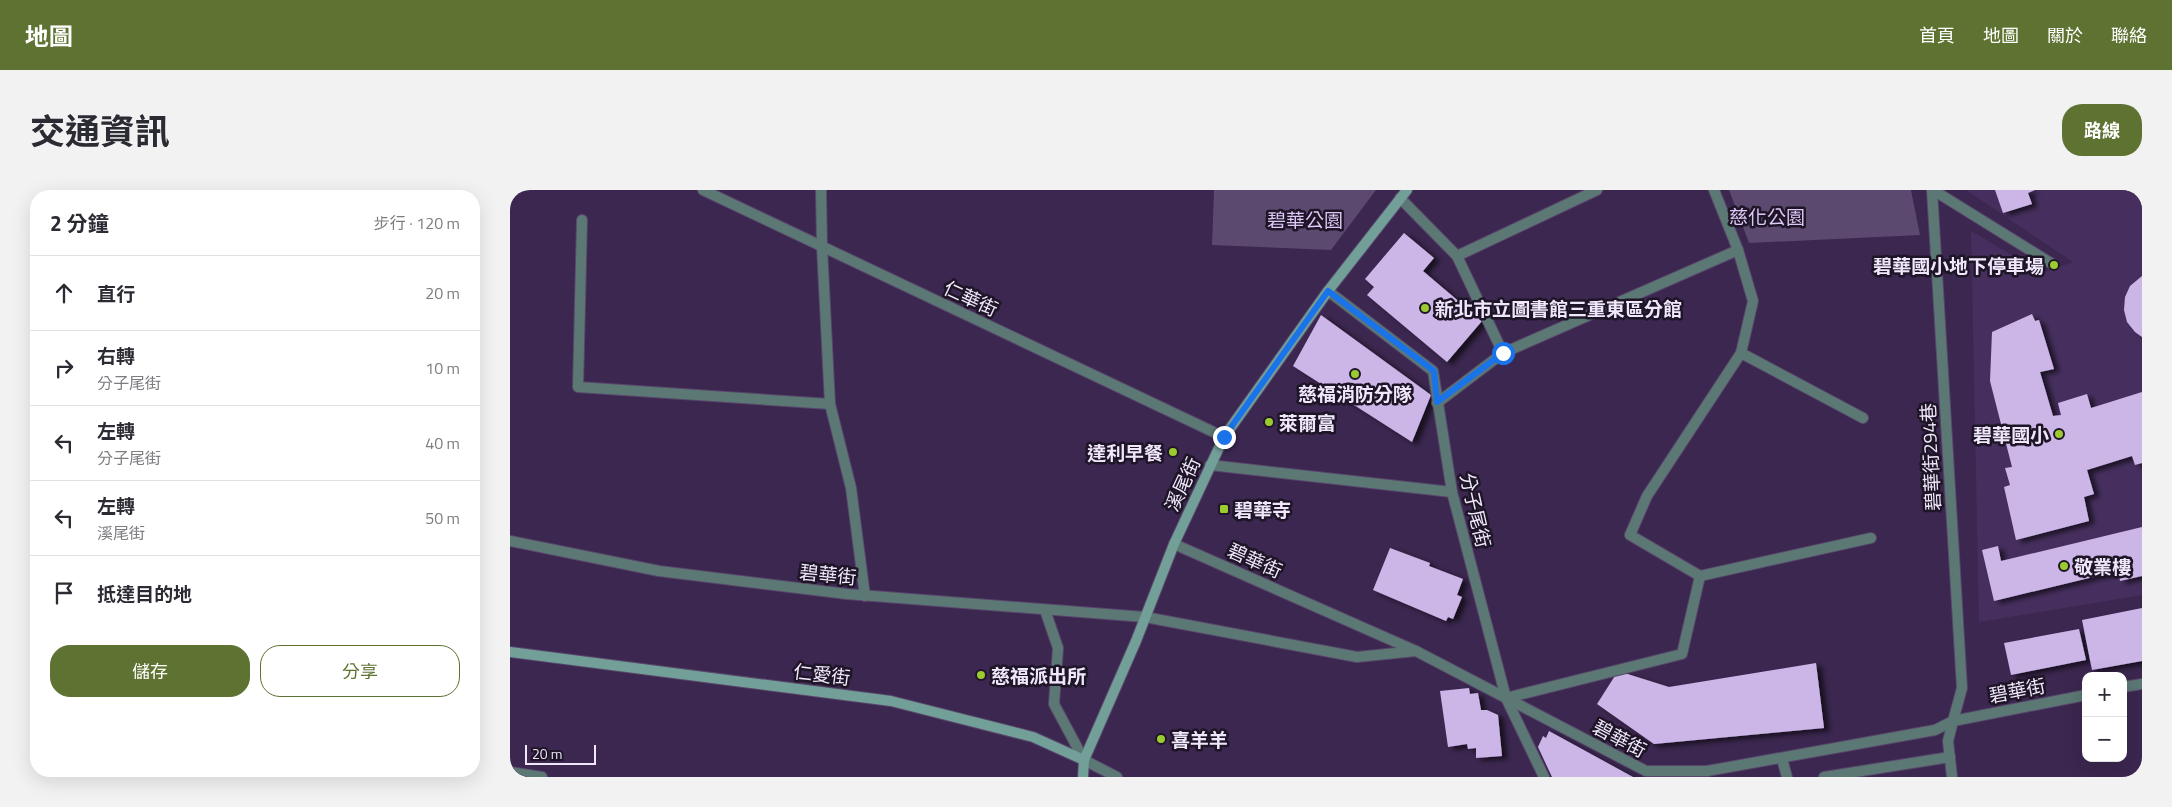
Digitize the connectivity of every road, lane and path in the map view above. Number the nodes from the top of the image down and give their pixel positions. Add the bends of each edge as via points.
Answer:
1 (703, 190) edge
2 (821, 190) edge
3 (1597, 190) edge
4 (1714, 190) edge
5 (1932, 190) edge
6 (1404, 194) edge
7 (582, 220) dead end
8 (822, 247) junction
9 (1738, 250) junction
10 (1457, 256) junction
11 (2054, 265) dead end
12 (1328, 291) junction
13 (1503, 353) junction
14 (1741, 353) junction
15 (1437, 402) junction
16 (830, 404) junction
17 (1863, 418) dead end
18 (1224, 437) junction
19 (1210, 465) junction
20 (1452, 492) junction
21 (1871, 538) dead end
22 (510, 541) edge
23 (1174, 544) junction
24 (1700, 576) junction
25 (865, 596) junction
26 (1046, 610) junction
27 (1145, 617) junction
28 (1416, 651) junction
29 (510, 652) edge
30 (2142, 684) edge
31 (2127, 686) edge
32 (2082, 696) edge
33 (1506, 698) junction
34 (1953, 721) junction
35 (1950, 757) junction
36 (1782, 759) junction
37 (1084, 760) junction
38 (510, 772) edge
39 (1707, 774) edge
40 (542, 777) edge
41 (1083, 777) edge
42 (1117, 777) edge
43 (1544, 777) edge
44 (1787, 777) edge
45 (1824, 777) edge
46 (1952, 777) edge

1 - 8 street, 仁華街
2 - 8 street
3 - 10 street
4 - 9 street
5 - 11 street
5 - 34 street, 碧華街294巷 via 1962,688
6 - 10 street
6 - 12 street, 溪尾街
7 - 16 street via 578,387
8 - 16 street
8 - 18 street, 仁華街
9 - 13 street
9 - 14 street via 1753,301
10 - 13 street
12 - 15 street, 分子尾街 via 1434,371
12 - 18 street, 溪尾街
13 - 15 street
14 - 17 street
14 - 24 street via 1647,496 1630,535
15 - 20 street, 分子尾街
16 - 25 street via 851,488
18 - 19 street, 溪尾街
19 - 20 street
19 - 23 street, 溪尾街
20 - 33 street, 分子尾街
21 - 24 street
22 - 25 street, 碧華街 via 659,571
23 - 27 street, 溪尾街
23 - 28 street, 碧華街
24 - 33 street via 1682,654
25 - 26 street, 碧華街
26 - 27 street, 碧華街
26 - 37 street via 1058,648 1054,704
27 - 28 street, 碧華街 via 1357,657
27 - 37 street, 溪尾街
28 - 33 street, 碧華街
29 - 37 street, 仁愛街 via 891,701 1033,737
30 - 31 street
32 - 34 street, 碧華街
33 - 39 street, 碧華街 via 1646,771
33 - 43 street, 分子尾街
34 - 35 street, 碧華街294巷 via 1948,742
34 - 36 street, 碧華街 via 1935,730
35 - 45 street
35 - 46 street, 碧華街294巷
36 - 39 street, 碧華街
36 - 44 street
37 - 41 street, 溪尾街
37 - 42 street, 仁愛街
38 - 40 street

